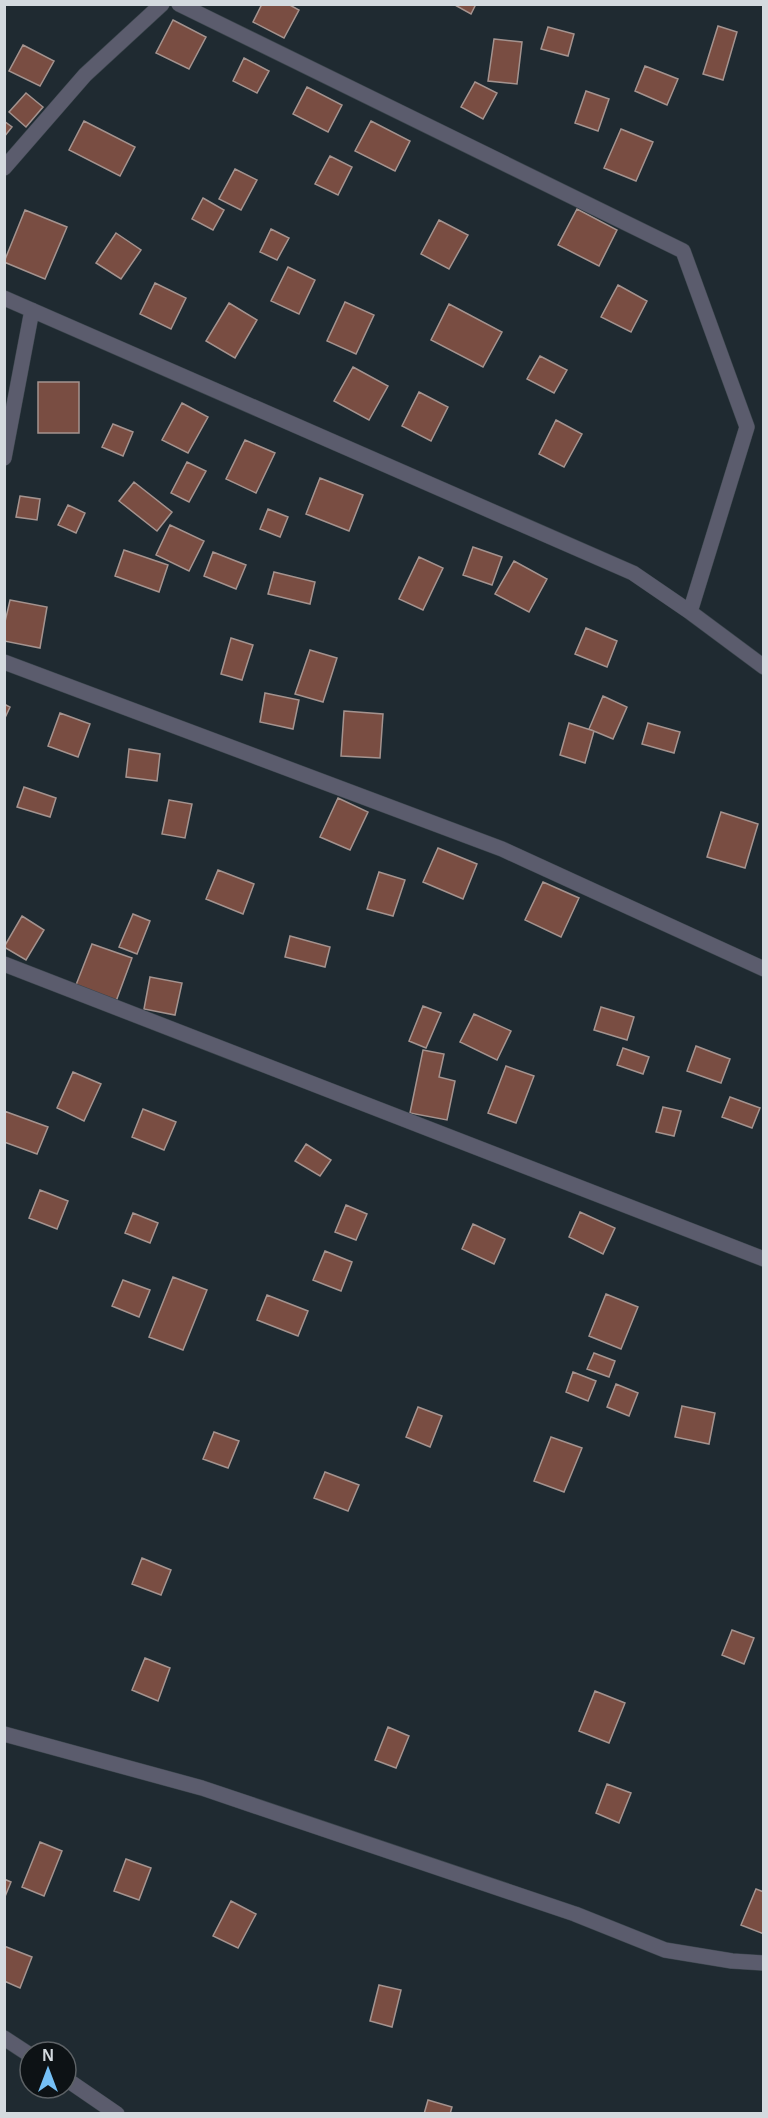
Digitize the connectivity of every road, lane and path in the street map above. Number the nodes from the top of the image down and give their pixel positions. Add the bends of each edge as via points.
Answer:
1 (162, 4) edge
2 (179, 4) edge
3 (4, 168) edge
4 (4, 298) edge
5 (32, 310) junction
6 (4, 458) edge
7 (690, 612) junction
8 (4, 662) edge
9 (764, 667) edge
10 (4, 964) edge
11 (764, 969) edge
12 (764, 1258) edge
13 (4, 1734) edge
14 (764, 1963) edge
15 (4, 2038) edge
16 (18, 2047) edge
17 (78, 2087) edge
18 (117, 2114) edge

1 - 3 street via 85,75
2 - 7 street via 683,251 747,427
4 - 5 street
5 - 6 street
5 - 7 street via 633,573
7 - 9 street
8 - 11 street via 502,849
10 - 12 street
13 - 14 street via 202,1788 575,1914 665,1950
15 - 16 street
17 - 18 street

